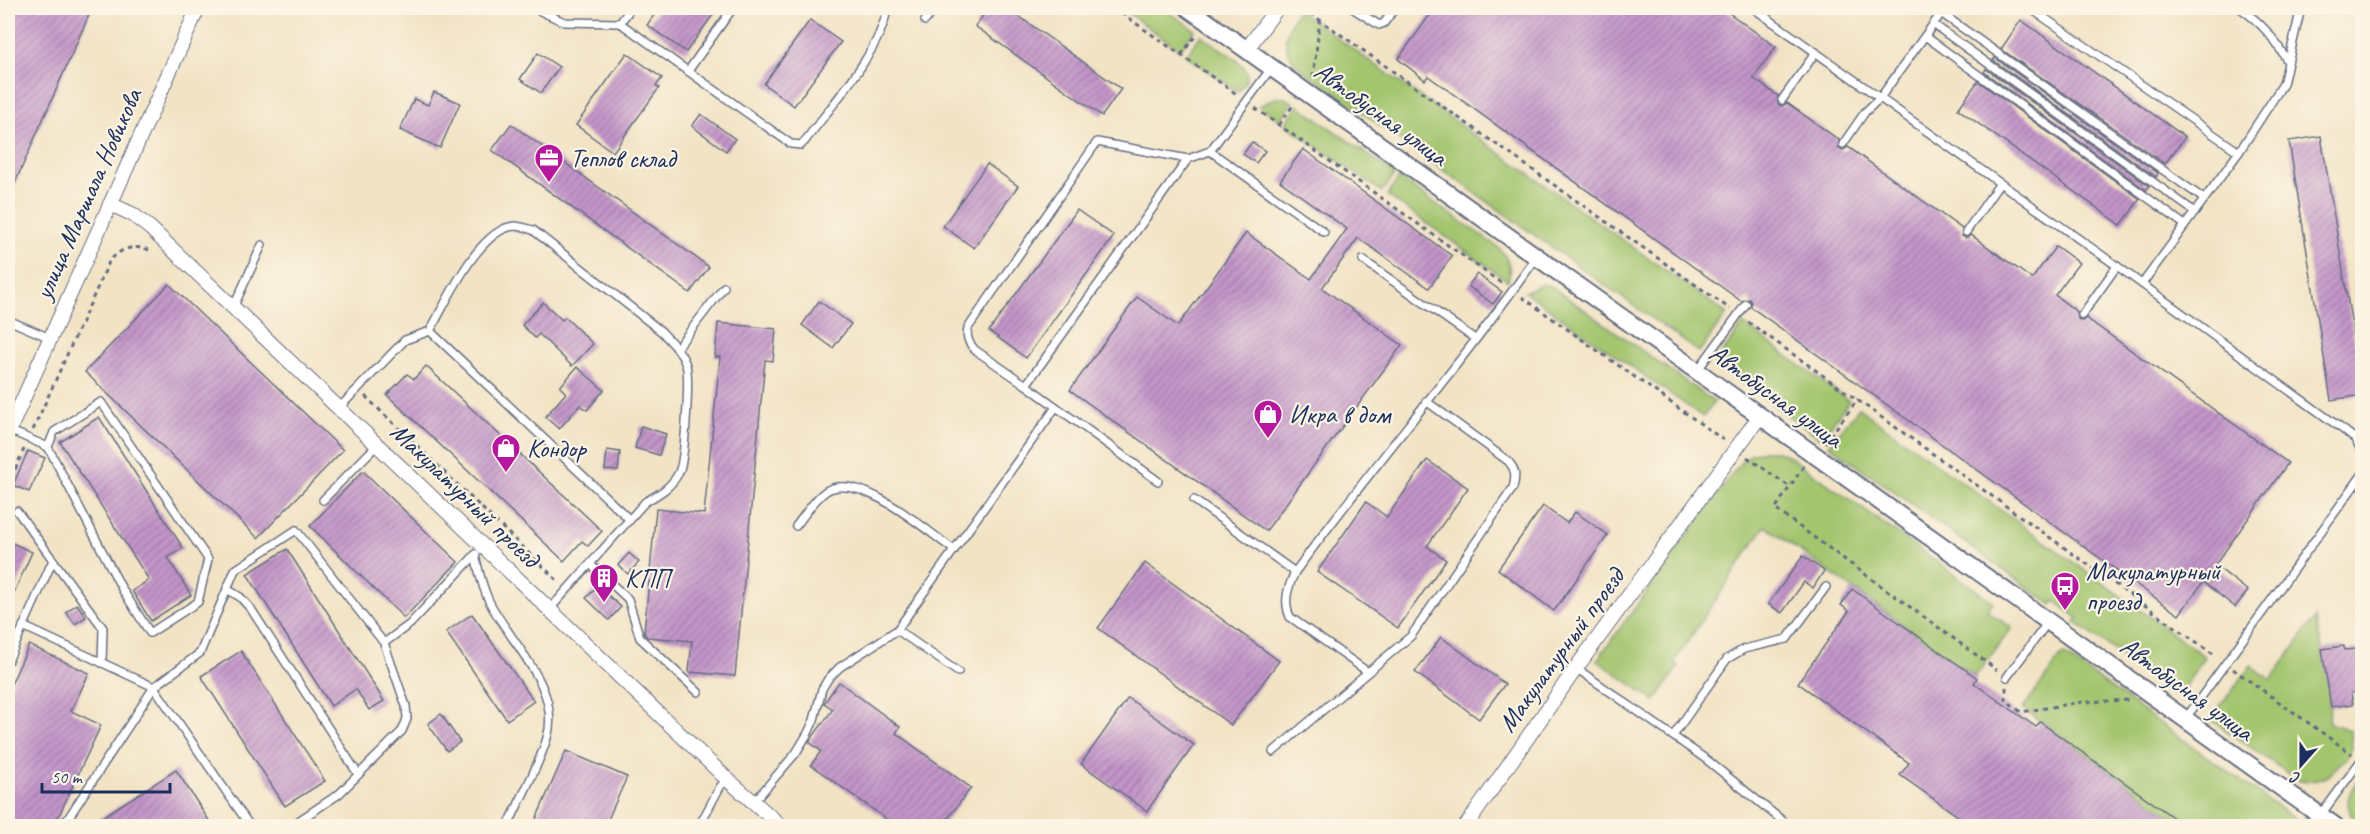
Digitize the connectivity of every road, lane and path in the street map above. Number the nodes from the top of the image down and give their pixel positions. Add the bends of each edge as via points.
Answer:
1 (198, 8) edge
2 (534, 8) edge
3 (631, 8) edge
4 (733, 8) edge
5 (887, 8) edge
6 (935, 8) edge
7 (1114, 8) edge
8 (1188, 8) edge
9 (1277, 8) edge
10 (1303, 8) edge
11 (1352, 8) edge
12 (1395, 8) edge
13 (1753, 8) edge
14 (2030, 8) edge
15 (2240, 8) edge
16 (2301, 8) edge
17 (1310, 9) edge
18 (1943, 10) edge
19 (1320, 20) junction
20 (925, 21) dead end
21 (620, 23) junction
22 (1933, 24) junction
23 (1198, 33) dead end
24 (1925, 36) junction
25 (1247, 49) junction
26 (1816, 52) junction
27 (1181, 55) junction
28 (2288, 62) junction
29 (1272, 67) junction
30 (688, 71) junction
31 (1313, 79) dead end
32 (1880, 98) junction
33 (1782, 100) dead end
34 (1246, 102) junction
35 (1295, 104) dead end
36 (1279, 125) junction
37 (1843, 144) dead end
38 (1210, 151) junction
39 (2239, 152) junction
40 (1188, 159) junction
41 (2000, 183) junction
42 (2204, 199) junction
43 (110, 204) junction
44 (2195, 212) junction
45 (2185, 225) junction
46 (1324, 232) dead end
47 (1966, 232) dead end
48 (262, 245) dead end
49 (1538, 257) junction
50 (1363, 260) dead end
51 (2117, 266) junction
52 (2142, 284) junction
53 (724, 287) dead end
54 (1513, 291) junction
55 (1746, 304) dead end
56 (234, 308) junction
57 (1738, 315) junction
58 (2082, 315) dead end
59 (8, 320) edge
60 (430, 331) junction
61 (50, 338) junction
62 (1475, 339) junction
63 (677, 348) junction
64 (1697, 371) junction
65 (1026, 386) junction
66 (357, 389) junction
67 (1858, 399) junction
68 (1426, 401) junction
69 (1056, 407) junction
70 (339, 408) junction
71 (1760, 416) junction
72 (8, 431) edge
73 (377, 445) junction
74 (48, 447) junction
75 (1737, 449) junction
76 (2362, 452) edge
77 (1814, 455) junction
78 (2362, 475) edge
79 (1158, 481) dead end
80 (1790, 487) junction
81 (322, 500) dead end
82 (1194, 500) dead end
83 (17, 511) dead end
84 (630, 520) junction
85 (796, 526) dead end
86 (954, 550) junction
87 (480, 551) junction
88 (53, 560) junction
89 (591, 565) junction
90 (1295, 572) junction
91 (1826, 587) dead end
92 (227, 589) junction
93 (567, 592) junction
94 (550, 609) junction
95 (2048, 622) junction
96 (23, 626) junction
97 (897, 630) junction
98 (2362, 640) edge
99 (384, 643) junction
100 (2362, 648) edge
101 (8, 661) edge
102 (2225, 662) junction
103 (102, 663) junction
104 (1576, 668) junction
105 (958, 672) dead end
106 (1368, 672) junction
107 (2007, 677) junction
108 (154, 687) junction
109 (698, 692) dead end
110 (2157, 699) junction
111 (2185, 719) junction
112 (1673, 736) junction
113 (1273, 752) dead end
114 (2362, 760) edge
115 (358, 774) junction
116 (727, 779) junction
117 (753, 803) junction
118 (2320, 816) junction
119 (63, 826) edge
120 (250, 826) edge
121 (291, 826) edge
122 (508, 826) edge
123 (699, 826) edge
124 (781, 826) edge
125 (1466, 826) edge
126 (1789, 826) edge
127 (2335, 826) edge

1 - 43 street, улица Маршала Новикова
2 - 21 lane via 564,22
3 - 21 lane
4 - 30 lane
5 - 30 lane via 883,29 873,48 801,145 790,144
6 - 20 lane
7 - 27 path
8 - 25 street, Автобусная улица
9 - 25 street
10 - 17 path
11 - 12 lane via 1378,25
13 - 26 lane
14 - 39 lane
15 - 28 lane via 2260,22
16 - 28 lane
17 - 19 path
18 - 22 lane
18 - 42 lane
19 - 31 path
19 - 57 path
21 - 30 lane
22 - 24 lane
22 - 44 lane
23 - 27 path
24 - 32 lane
24 - 45 lane
25 - 29 street, Автобусная улица
26 - 32 lane
26 - 33 lane
27 - 34 path
28 - 39 lane via 2283,84
29 - 34 lane
29 - 49 street, Автобусная улица
32 - 37 lane
32 - 41 lane
34 - 36 path
34 - 38 lane
35 - 36 path
36 - 54 path
38 - 40 lane
38 - 46 lane
39 - 42 lane
40 - 65 lane
40 - 65 lane via 1097,142 968,328 966,335 975,350
41 - 47 lane
41 - 51 lane
42 - 44 lane
43 - 56 street, Макулатурный проезд via 150,228
43 - 61 street, улица Маршала Новикова
44 - 45 lane
45 - 52 lane
48 - 56 lane
49 - 54 lane
49 - 64 street, Автобусная улица
50 - 62 lane
51 - 52 lane
51 - 58 lane
52 - 76 lane via 2345,431
53 - 63 lane
54 - 62 lane
54 - 75 path
55 - 57 lane
56 - 70 street, Макулатурный проезд
57 - 64 lane
57 - 67 path
59 - 61 lane
60 - 63 lane via 476,254 498,232 514,226 533,230
60 - 66 lane via 405,340
60 - 84 lane
61 - 72 street, улица Маршала Новикова
62 - 68 lane
63 - 84 lane via 687,366 684,454 679,473 666,490 645,502
64 - 71 street, Автобусная улица
65 - 69 lane
66 - 70 lane
66 - 93 path via 555,576
67 - 77 path
67 - 102 path
68 - 90 lane
68 - 106 lane via 1508,460 1516,477 1513,488 1411,636
69 - 79 lane
69 - 86 lane
70 - 73 street, Макулатурный проезд
71 - 75 street, Макулатурный проезд
71 - 77 street, Автобусная улица
72 - 74 lane
73 - 81 lane
73 - 87 street, Макулатурный проезд
74 - 74 lane via 122,589 150,633 198,602 208,559 101,402 54,432
75 - 80 path
75 - 104 street, Макулатурный проезд
77 - 80 path
77 - 95 street, Автобусная улица
78 - 102 lane
80 - 107 path via 1775,509
82 - 90 lane
83 - 88 lane
84 - 89 lane
85 - 86 lane via 827,490 849,486 882,499
86 - 97 lane
87 - 94 street, Макулатурный проезд
87 - 99 lane via 410,624
87 - 122 lane via 481,581 537,676 549,717 547,738
88 - 96 lane
88 - 103 lane via 103,628
89 - 93 lane
89 - 109 lane via 628,599 640,638
90 - 106 lane via 1287,594 1290,617
91 - 112 lane via 1787,639 1744,649 1727,659
92 - 99 lane via 235,570 296,530
92 - 108 lane via 200,653
92 - 115 lane via 251,609
93 - 94 lane
94 - 116 street, Макулатурный проезд
95 - 107 lane
95 - 110 street, Автобусная улица
96 - 101 lane
96 - 103 lane
97 - 105 lane
97 - 117 lane via 828,679 814,720 796,753
98 - 100 lane
99 - 115 lane via 407,719 402,731
102 - 111 lane
102 - 114 path
103 - 108 lane
104 - 112 lane
104 - 125 street, Макулатурный проезд
106 - 113 lane
107 - 110 path via 2006,700 2021,711 2082,702
108 - 119 lane
108 - 120 lane
110 - 111 street, Автобусная улица
111 - 118 street, Автобусная улица
112 - 126 lane
114 - 118 lane
115 - 121 lane via 339,794
116 - 117 street, Макулатурный проезд
116 - 123 lane
117 - 124 street, Макулатурный проезд
118 - 127 street, Автобусная улица

